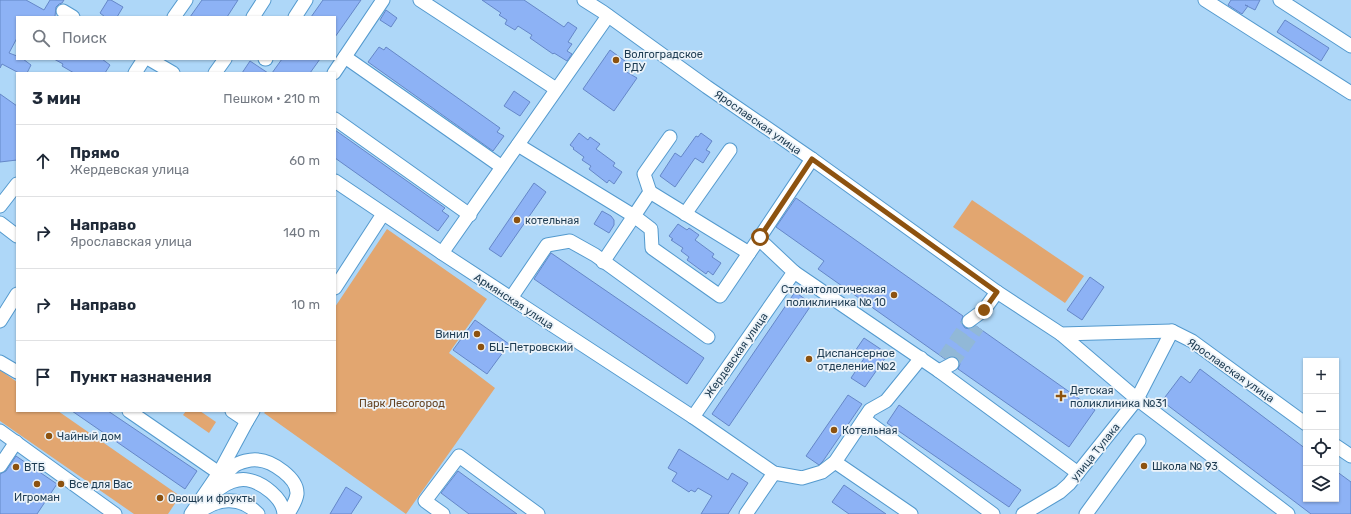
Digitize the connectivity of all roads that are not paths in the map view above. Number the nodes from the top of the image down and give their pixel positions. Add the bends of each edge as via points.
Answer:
1 (186, 0) edge
2 (264, 0) edge
3 (306, 0) edge
4 (383, 0) edge
5 (420, 0) edge
6 (584, 0) edge
7 (1205, 0) edge
8 (1280, 0) edge
9 (175, 16) edge
10 (254, 16) edge
11 (295, 16) edge
12 (608, 16) junction
13 (1351, 46) edge
14 (345, 57) junction
15 (143, 60) edge
16 (151, 60) edge
17 (224, 60) edge
18 (136, 72) edge
19 (171, 72) edge
20 (217, 72) edge
21 (335, 72) edge
22 (556, 89) junction
23 (1351, 92) edge
24 (336, 119) edge
25 (670, 137) dead end
26 (518, 145) junction
27 (730, 150) dead end
28 (812, 159) junction
29 (502, 167) junction
30 (336, 182) edge
31 (16, 185) edge
32 (650, 192) junction
33 (0, 206) edge
34 (383, 214) junction
35 (685, 214) junction
36 (470, 215) junction
37 (634, 216) junction
38 (0, 223) edge
39 (16, 235) edge
40 (760, 237) junction
41 (442, 253) junction
42 (749, 253) junction
43 (603, 262) junction
44 (794, 272) junction
45 (336, 286) edge
46 (997, 292) junction
47 (16, 296) edge
48 (511, 298) junction
49 (0, 321) edge
50 (973, 324) tunnel mouth
51 (1172, 330) junction
52 (1061, 334) junction
53 (708, 337) dead end
54 (921, 358) junction
55 (948, 361) tunnel mouth
56 (0, 362) edge
57 (16, 371) edge
58 (939, 371) junction
59 (1137, 399) junction
60 (130, 412) edge
61 (236, 412) edge
62 (250, 416) edge
63 (693, 417) junction
64 (864, 420) junction
65 (1303, 422) edge
66 (0, 431) edge
67 (1138, 441) dead end
68 (16, 442) junction
69 (1339, 448) edge
70 (1351, 456) edge
71 (835, 462) junction
72 (0, 466) edge
73 (219, 473) junction
74 (774, 473) junction
75 (1078, 473) junction
76 (214, 494) junction
77 (202, 510) edge
78 (115, 514) edge
79 (190, 514) edge
80 (258, 514) edge
81 (284, 514) edge
82 (288, 514) edge
83 (443, 514) edge
84 (538, 514) edge
85 (746, 514) edge
86 (911, 514) edge
87 (993, 514) edge
88 (1023, 514) edge
89 (1086, 514) edge
90 (1288, 514) edge

1 - 9 street
2 - 10 street
3 - 11 street
4 - 14 street
5 - 22 street
6 - 12 street, Ярославская улица
7 - 23 street
8 - 13 street
12 - 22 street
12 - 28 street, Ярославская улица
14 - 21 street
14 - 29 street
15 - 18 street
16 - 19 street
17 - 20 street
22 - 26 street
24 - 36 street
25 - 32 street via 644,174
26 - 29 street
26 - 37 street
27 - 35 street
28 - 40 street
28 - 46 street, Ярославская улица
29 - 36 street
30 - 34 street, Армянская улица
31 - 33 street
32 - 35 street
32 - 37 street
34 - 41 street, Армянская улица
34 - 45 street
35 - 42 street
36 - 41 street
37 - 42 street via 651,229 652,248 720,296
37 - 43 street
38 - 39 street
40 - 42 street
40 - 44 street via 760,240
41 - 48 street, Армянская улица
43 - 48 street via 570,241 547,245
43 - 53 street
44 - 54 street
44 - 63 street, Жердевская улица
46 - 50 street
46 - 52 street, Ярославская улица
47 - 49 street
48 - 63 street, Армянская улица
51 - 52 street
51 - 59 street, улица Тулака
51 - 65 street, Ярославская улица via 1192,341
52 - 59 street, Ярославская улица
54 - 58 street
54 - 64 street via 886,401 870,410
55 - 58 street
56 - 57 street
58 - 75 street
59 - 75 street, улица Тулака
59 - 90 street, Ярославская улица
60 - 73 street
61 - 62 street
62 - 73 street
63 - 74 street, Армянская улица
64 - 71 street
64 - 87 street
66 - 68 street
67 - 89 street
68 - 72 street
68 - 78 street
69 - 70 street
71 - 74 street via 822,472 802,478
71 - 86 street
73 - 79 street
74 - 85 street
75 - 88 street, улица Тулака via 1060,492
76 - 77 street
76 - 81 street via 224,485 247,479 277,497
76 - 82 street via 234,466 248,461 265,462 282,470 295,484 295,503
77 - 80 street via 229,500 250,506
83 - 84 street via 425,501 459,456

